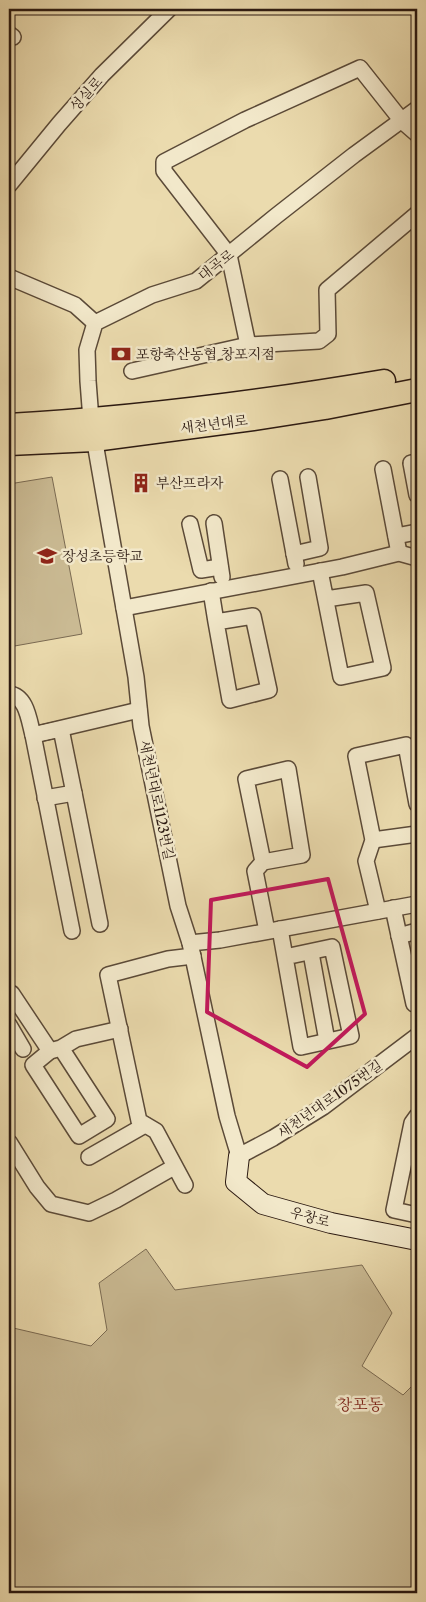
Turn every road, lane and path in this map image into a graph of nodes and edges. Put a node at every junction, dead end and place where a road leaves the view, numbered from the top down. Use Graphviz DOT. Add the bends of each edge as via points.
graph roads {
  1 [pos="169,9"];
  2 [pos="417,109"];
  3 [pos="402,121"];
  4 [pos="417,134"];
  5 [pos="9,185"];
  6 [pos="417,214"];
  7 [pos="229,255"];
  8 [pos="9,277"];
  9 [pos="95,323"];
  10 [pos="248,345"];
  11 [pos="132,371"];
  12 [pos="417,375"];
  13 [pos="417,390"];
  14 [pos="9,426"];
  15 [pos="93,430"];
  16 [pos="9,444"];
  17 [pos="411,463"];
  18 [pos="383,470"];
  19 [pos="308,476"];
  20 [pos="280,479"];
  21 [pos="417,495"];
  22 [pos="214,523"];
  23 [pos="190,524"];
  24 [pos="417,532"];
  25 [pos="396,536"];
  26 [pos="399,553"];
  27 [pos="294,554"];
  28 [pos="417,558"];
  29 [pos="220,567"];
  30 [pos="320,571"];
  31 [pos="298,575"];
  32 [pos="218,590"];
  33 [pos="326,599"];
  34 [pos="124,608"];
  35 [pos="216,622"];
  36 [pos="9,694"];
  37 [pos="139,710"];
  38 [pos="61,729"];
  39 [pos="33,735"];
  40 [pos="74,793"];
  41 [pos="45,798"];
  42 [pos="417,804"];
  43 [pos="417,834"];
  44 [pos="373,840"];
  45 [pos="264,862"];
  46 [pos="417,904"];
  47 [pos="385,910"];
  48 [pos="100,924"];
  49 [pos="274,930"];
  50 [pos="72,931"];
  51 [pos="417,931"];
  52 [pos="399,936"];
  53 [pos="191,950"];
  54 [pos="311,953"];
  55 [pos="285,957"];
  56 [pos="9,995"];
  57 [pos="414,1004"];
  58 [pos="9,1026"];
  59 [pos="120,1029"];
  60 [pos="417,1036"];
  61 [pos="327,1041"];
  62 [pos="23,1049"];
  63 [pos="56,1050"];
  64 [pos="417,1116"];
  65 [pos="145,1125"];
  66 [pos="9,1142"];
  67 [pos="239,1156"];
  68 [pos="89,1157"];
  69 [pos="174,1166"];
  70 [pos="185,1185"];
  71 [pos="417,1215"];
  72 [pos="417,1240"];
  1 -- 5 [label="street, 성실로" via="102,75"];
  2 -- 3 [label="street, 대곡로"];
  3 -- 4 [label="street"];
  3 -- 7 [label="street, 대곡로" via="338,167"];
  3 -- 7 [label="street" via="360,68 245,120 164,162 164,171"];
  6 -- 10 [label="street" via="327,290 328,334 320,341"];
  7 -- 9 [label="street, 대곡로" via="196,281 152,295"];
  7 -- 10 [label="street"];
  8 -- 9 [label="street" via="75,305"];
  9 -- 15 [label="street" via="87,350"];
  10 -- 11 [label="street"];
  12 -- 15 [label="main road, 새천년대로"];
  13 -- 15 [label="main road, 새천년대로" via="325,408"];
  14 -- 15 [label="main road, 새천년대로"];
  15 -- 16 [label="main road, 새천년대로"];
  15 -- 34 [label="street, 새천년대로1123번길"];
  17 -- 21 [label="street"];
  18 -- 25 [label="street"];
  19 -- 27 [label="street" via="320,548"];
  20 -- 27 [label="street"];
  22 -- 29 [label="street"];
  23 -- 29 [label="street" via="200,570"];
  24 -- 25 [label="street"];
  25 -- 26 [label="street"];
  26 -- 28 [label="street"];
  26 -- 30 [label="street"];
  27 -- 31 [label="street"];
  29 -- 32 [label="street"];
  30 -- 31 [label="street"];
  30 -- 33 [label="street"];
  31 -- 32 [label="street"];
  32 -- 34 [label="street"];
  32 -- 35 [label="street"];
  33 -- 33 [label="street" via="341,677 383,668 366,593"];
  34 -- 37 [label="street, 새천년대로1123번길"];
  35 -- 35 [label="street" via="253,616 269,690 230,700"];
  36 -- 39 [label="street" via="24,702"];
  37 -- 38 [label="street"];
  37 -- 53 [label="street, 새천년대로1123번길" via="178,906"];
  38 -- 39 [label="street"];
  38 -- 40 [label="street"];
  39 -- 41 [label="street"];
  40 -- 41 [label="street"];
  40 -- 48 [label="street"];
  41 -- 50 [label="street"];
  42 -- 44 [label="street" via="406,745 356,756"];
  43 -- 44 [label="street"];
  44 -- 47 [label="street" via="366,861"];
  45 -- 45 [label="street" via="302,855 288,769 246,779"];
  45 -- 49 [label="street" via="255,871"];
  46 -- 47 [label="street"];
  47 -- 49 [label="street"];
  47 -- 52 [label="street"];
  49 -- 53 [label="street" via="220,940"];
  49 -- 55 [label="street"];
  51 -- 52 [label="street"];
  52 -- 57 [label="street"];
  53 -- 59 [label="street" via="108,975"];
  53 -- 67 [label="street, 새천년대로1123번길" via="227,1116"];
  54 -- 61 [label="street"];
  55 -- 61 [label="street" via="301,1046"];
  55 -- 61 [label="street" via="332,948 352,1036"];
  56 -- 63 [label="street" via="12,994"];
  58 -- 62 [label="street"];
  59 -- 63 [label="street" via="76,1039"];
  59 -- 65 [label="street" via="140,1121"];
  60 -- 67 [label="street, 새천년대로1075번길" via="323,1107"];
  63 -- 63 [label="street" via="107,1119 79,1136 33,1065"];
  64 -- 71 [label="street" via="412,1123 394,1210"];
  65 -- 68 [label="street"];
  65 -- 69 [label="street" via="156,1131"];
  66 -- 69 [label="street" via="51,1204 89,1212"];
  67 -- 72 [label="main road, 우창로" via="236,1182 263,1204"];
  69 -- 70 [label="street"];
}
